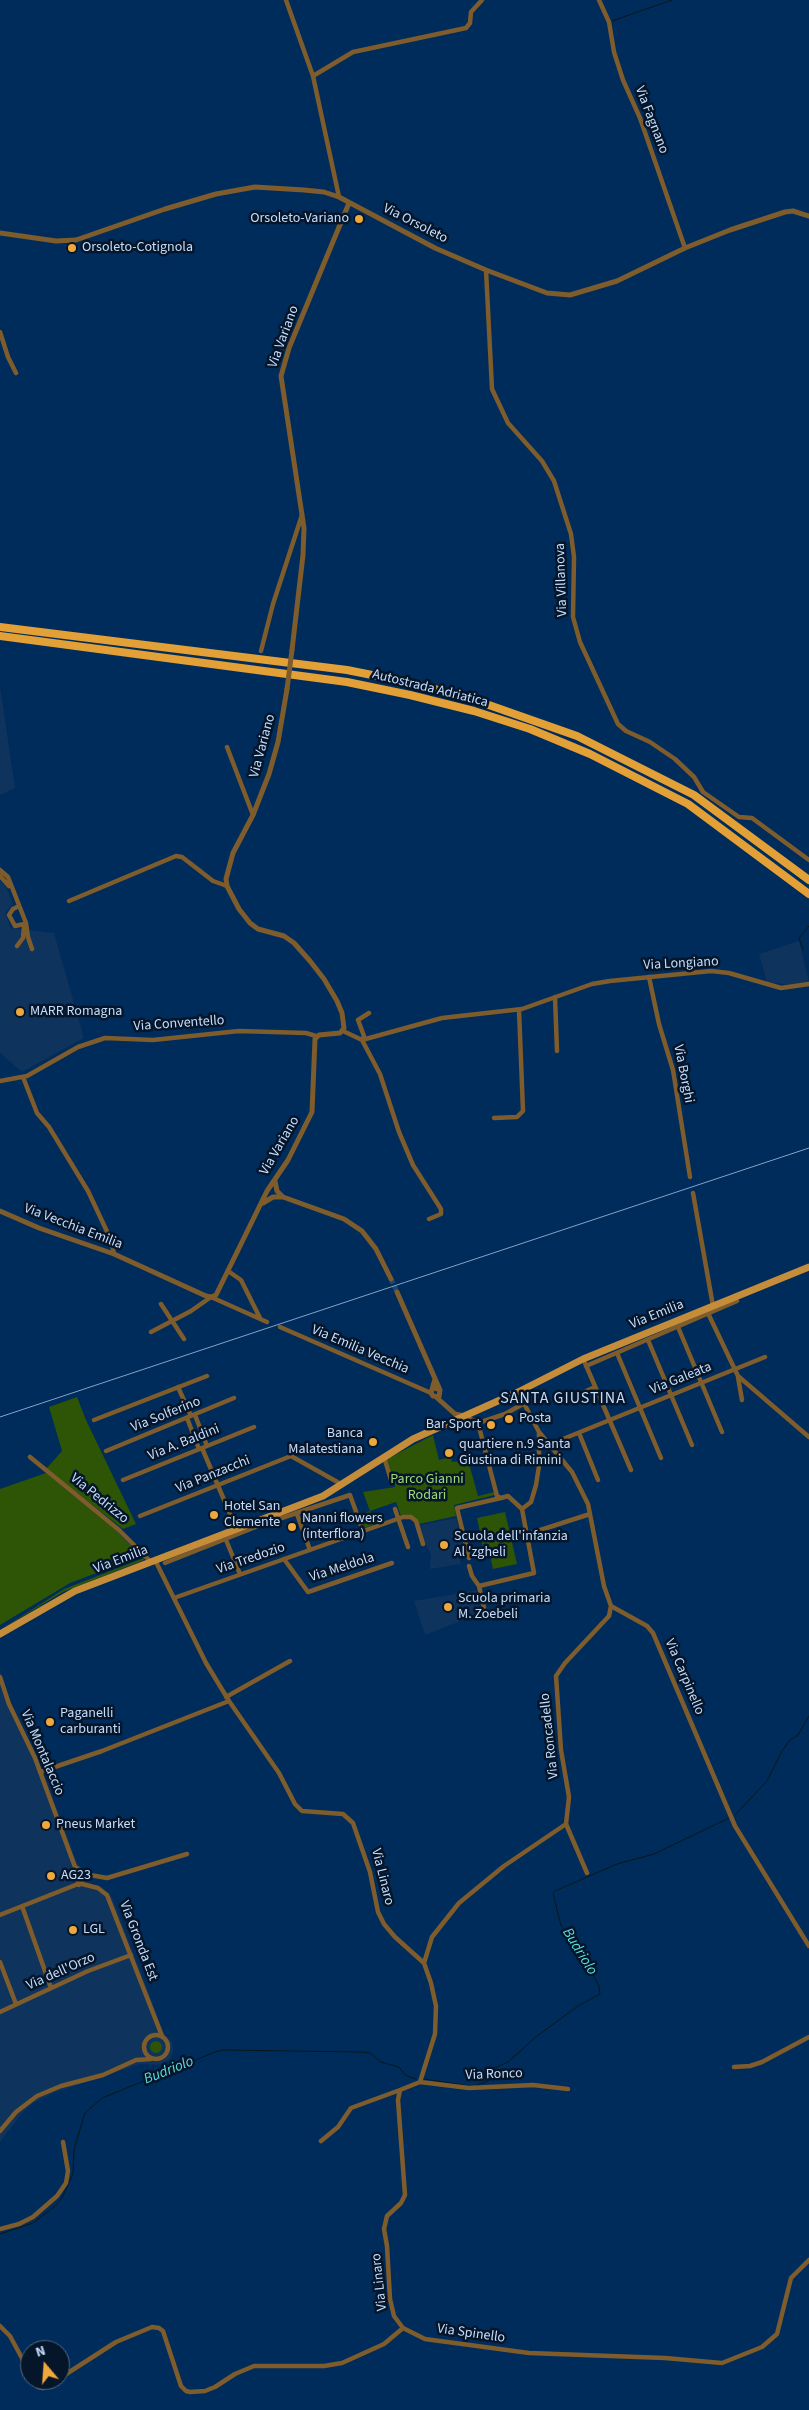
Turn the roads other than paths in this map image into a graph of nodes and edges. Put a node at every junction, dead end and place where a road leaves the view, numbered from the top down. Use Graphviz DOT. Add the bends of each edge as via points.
graph roads {
  1 [pos="286,0"];
  2 [pos="482,0"];
  3 [pos="599,0"];
  4 [pos="313,76"];
  5 [pos="339,198"];
  6 [pos="349,203"];
  7 [pos="809,216"];
  8 [pos="0,233"];
  9 [pos="685,248"];
  10 [pos="486,270"];
  11 [pos="0,332"];
  12 [pos="16,373"];
  13 [pos="303,514"];
  14 [pos="0,627"];
  15 [pos="0,636"];
  16 [pos="261,651"];
  17 [pos="227,748"];
  18 [pos="248,802"];
  19 [pos="258,803"];
  20 [pos="253,815"];
  21 [pos="809,860"];
  22 [pos="0,870"];
  23 [pos="0,876"];
  24 [pos="809,880"];
  25 [pos="227,886"];
  26 [pos="809,894"];
  27 [pos="69,901"];
  28 [pos="18,907"];
  29 [pos="25,924"];
  30 [pos="17,946"];
  31 [pos="32,948"];
  32 [pos="649,977"];
  33 [pos="809,984"];
  34 [pos="555,997"];
  35 [pos="519,1010"];
  36 [pos="369,1013"];
  37 [pos="343,1031"];
  38 [pos="316,1036"];
  39 [pos="362,1040"];
  40 [pos="557,1051"];
  41 [pos="23,1077"];
  42 [pos="0,1081"];
  43 [pos="494,1118"];
  44 [pos="276,1178"];
  45 [pos="690,1178"];
  46 [pos="268,1191"];
  47 [pos="277,1191"];
  48 [pos="693,1193"];
  49 [pos="273,1197"];
  50 [pos="283,1198"];
  51 [pos="261,1205"];
  52 [pos="0,1211"];
  53 [pos="429,1219"];
  54 [pos="114,1254"];
  55 [pos="809,1267"];
  56 [pos="228,1271"];
  57 [pos="391,1278"];
  58 [pos="397,1292"];
  59 [pos="211,1297"];
  60 [pos="737,1301"];
  61 [pos="161,1304"];
  62 [pos="709,1310"];
  63 [pos="260,1319"];
  64 [pos="172,1321"];
  65 [pos="266,1322"];
  66 [pos="280,1327"];
  67 [pos="678,1328"];
  68 [pos="150,1332"];
  69 [pos="184,1339"];
  70 [pos="648,1340"];
  71 [pos="617,1353"];
  72 [pos="764,1357"];
  73 [pos="585,1362"];
  74 [pos="735,1369"];
  75 [pos="207,1376"];
  76 [pos="738,1376"];
  77 [pos="435,1377"];
  78 [pos="702,1382"];
  79 [pos="178,1387"];
  80 [pos="595,1387"];
  81 [pos="432,1390"];
  82 [pos="441,1391"];
  83 [pos="518,1392"];
  84 [pos="670,1395"];
  85 [pos="575,1396"];
  86 [pos="436,1397"];
  87 [pos="234,1398"];
  88 [pos="742,1400"];
  89 [pos="523,1404"];
  90 [pos="446,1405"];
  91 [pos="640,1407"];
  92 [pos="191,1416"];
  93 [pos="465,1416"];
  94 [pos="94,1420"];
  95 [pos="610,1420"];
  96 [pos="478,1422"];
  97 [pos="254,1427"];
  98 [pos="539,1432"];
  99 [pos="722,1432"];
  100 [pos="579,1433"];
  101 [pos="809,1437"];
  102 [pos="563,1439"];
  103 [pos="692,1445"];
  104 [pos="203,1448"];
  105 [pos="106,1451"];
  106 [pos="30,1457"];
  107 [pos="384,1457"];
  108 [pos="661,1458"];
  109 [pos="631,1470"];
  110 [pos="123,1480"];
  111 [pos="598,1480"];
  112 [pos="392,1483"];
  113 [pos="342,1484"];
  114 [pos="218,1485"];
  115 [pos="501,1498"];
  116 [pos="325,1499"];
  117 [pos="395,1509"];
  118 [pos="522,1509"];
  119 [pos="297,1514"];
  120 [pos="590,1514"];
  121 [pos="140,1516"];
  122 [pos="398,1518"];
  123 [pos="258,1524"];
  124 [pos="236,1528"];
  125 [pos="363,1531"];
  126 [pos="528,1534"];
  127 [pos="226,1540"];
  128 [pos="423,1544"];
  129 [pos="408,1547"];
  130 [pos="310,1550"];
  131 [pos="469,1558"];
  132 [pos="284,1559"];
  133 [pos="153,1561"];
  134 [pos="165,1563"];
  135 [pos="392,1563"];
  136 [pos="470,1566"];
  137 [pos="240,1574"];
  138 [pos="479,1586"];
  139 [pos="174,1598"];
  140 [pos="611,1606"];
  141 [pos="484,1608"];
  142 [pos="0,1634"];
  143 [pos="290,1662"];
  144 [pos="0,1677"];
  145 [pos="227,1699"];
  146 [pos="40,1772"];
  147 [pos="566,1824"];
  148 [pos="187,1854"];
  149 [pos="75,1867"];
  150 [pos="588,1873"];
  151 [pos="80,1883"];
  152 [pos="22,1906"];
  153 [pos="0,1915"];
  154 [pos="809,1946"];
  155 [pos="131,1955"];
  156 [pos="0,1962"];
  157 [pos="424,1963"];
  158 [pos="52,1988"];
  159 [pos="16,2004"];
  160 [pos="0,2012"];
  161 [pos="157,2022"];
  162 [pos="152,2036"];
  163 [pos="162,2036"];
  164 [pos="809,2037"];
  165 [pos="144,2052"];
  166 [pos="151,2059"];
  167 [pos="136,2060"];
  168 [pos="734,2068"];
  169 [pos="420,2082"];
  170 [pos="568,2089"];
  171 [pos="400,2090"];
  172 [pos="0,2131"];
  173 [pos="321,2141"];
  174 [pos="63,2142"];
  175 [pos="0,2229"];
  176 [pos="809,2260"];
  177 [pos="0,2326"];
  178 [pos="403,2328"];
  179 [pos="20,2354"];
  180 [pos="70,2372"];
  1 -- 4 [label="street"];
  2 -- 4 [label="street" via="471,12 466,28 353,52"];
  3 -- 9 [label="street, Via Fagnano" via="609,22 623,80 640,118"];
  4 -- 5 [label="street"];
  5 -- 6 [label="street, Via Orsoleto"];
  5 -- 8 [label="street, Via Orsoleto" via="311,190 255,187 199,198 76,240 56,241"];
  6 -- 10 [label="street, Via Orsoleto" via="435,248"];
  6 -- 13 [label="street, Via Variano" via="281,376"];
  7 -- 9 [label="street, Via Orsoleto" via="785,212"];
  9 -- 10 [label="street, Via Orsoleto" via="617,281 570,295 547,293"];
  10 -- 21 [label="street, Via Villanova" via="492,389 508,423 542,461 554,481 571,534 575,625 618,724 675,759 694,777 703,792 739,817 752,818"];
  11 -- 12 [label="street"];
  13 -- 16 [label="street, Via Variano"];
  13 -- 19 [label="street, Via Variano, bridge" via="303,555 287,688 278,742"];
  14 -- 24 [label="highway, Autostrada Adriatica" via="347,670 412,682 469,698 577,736 694,795"];
  15 -- 26 [label="highway, Autostrada Adriatica" via="346,682 474,711 530,729 590,754 688,804"];
  17 -- 18 [label="street, Via Variano"];
  18 -- 19 [label="street"];
  18 -- 20 [label="street, Via Variano"];
  19 -- 20 [label="street, Via Variano"];
  20 -- 25 [label="street, Via Variano" via="233,853"];
  22 -- 28 [label="street" via="8,877"];
  23 -- 28 [label="street" via="9,886"];
  25 -- 27 [label="street" via="213,881 182,857 176,856"];
  25 -- 37 [label="street" via="250,923 294,943 324,979 342,1013"];
  28 -- 29 [label="street"];
  28 -- 29 [label="street" via="10,915 15,926"];
  29 -- 30 [label="street" via="24,938"];
  29 -- 31 [label="street"];
  32 -- 33 [label="street, Via Longiano" via="711,971 781,988"];
  32 -- 34 [label="street, Via Longiano" via="592,984"];
  32 -- 45 [label="street, Via Borghi" via="671,1063"];
  34 -- 35 [label="street, Via Longiano"];
  34 -- 40 [label="street"];
  35 -- 39 [label="street, Via Longiano" via="442,1018"];
  35 -- 43 [label="street" via="523,1111 517,1117"];
  36 -- 39 [label="street" via="358,1020 364,1036"];
  37 -- 38 [label="street"];
  37 -- 39 [label="street"];
  38 -- 41 [label="street, Via Conventello" via="239,1030 153,1040 105,1038 78,1047"];
  38 -- 44 [label="street, Via Variano" via="312,1112"];
  39 -- 53 [label="street" via="386,1088 404,1146 441,1209 441,1214"];
  41 -- 42 [label="street, Via Conventello"];
  41 -- 54 [label="street" via="34,1108 88,1191 111,1240"];
  44 -- 46 [label="street, Via Variano"];
  44 -- 47 [label="street"];
  46 -- 47 [label="street"];
  46 -- 49 [label="street"];
  46 -- 51 [label="street, Via Variano"];
  47 -- 50 [label="street"];
  48 -- 62 [label="street"];
  49 -- 50 [label="street"];
  49 -- 51 [label="street"];
  50 -- 57 [label="street" via="344,1219 362,1231 376,1248"];
  51 -- 56 [label="street, Via Variano"];
  52 -- 54 [label="street, Via Vecchia Emilia"];
  54 -- 59 [label="street, Via Vecchia Emilia"];
  55 -- 62 [label="main road, Via Emilia"];
  56 -- 59 [label="street, Via Variano" via="216,1295"];
  56 -- 63 [label="street" via="241,1280"];
  58 -- 77 [label="street"];
  59 -- 63 [label="street"];
  59 -- 64 [label="street"];
  60 -- 62 [label="street, Via Emilia"];
  61 -- 64 [label="street"];
  62 -- 67 [label="street, Via Emilia"];
  62 -- 73 [label="main road, Via Emilia"];
  62 -- 74 [label="street"];
  63 -- 65 [label="street"];
  64 -- 68 [label="street"];
  64 -- 69 [label="street"];
  66 -- 81 [label="street, Via Emilia Vecchia"];
  67 -- 70 [label="street, Via Emilia"];
  67 -- 78 [label="street"];
  70 -- 71 [label="street, Via Emilia"];
  70 -- 84 [label="street"];
  71 -- 73 [label="street, Via Emilia"];
  71 -- 91 [label="street"];
  72 -- 74 [label="street, Via Galeata"];
  73 -- 80 [label="street"];
  73 -- 83 [label="main road, Via Emilia"];
  74 -- 76 [label="street"];
  74 -- 78 [label="street, Via Galeata"];
  75 -- 79 [label="street"];
  76 -- 88 [label="street"];
  76 -- 101 [label="street"];
  77 -- 81 [label="street"];
  77 -- 82 [label="street"];
  78 -- 84 [label="street, Via Galeata"];
  78 -- 99 [label="street"];
  79 -- 92 [label="street"];
  79 -- 94 [label="street"];
  80 -- 85 [label="street"];
  80 -- 95 [label="street"];
  81 -- 82 [label="street, Via Emilia Vecchia"];
  81 -- 86 [label="street, Via Emilia Vecchia"];
  82 -- 86 [label="street"];
  82 -- 90 [label="street"];
  83 -- 89 [label="street"];
  83 -- 93 [label="main road, Via Emilia"];
  84 -- 91 [label="street, Via Galeata"];
  84 -- 103 [label="street"];
  86 -- 90 [label="street, Via Emilia Vecchia"];
  87 -- 92 [label="street, Via Solferino"];
  89 -- 96 [label="street" via="505,1414"];
  89 -- 98 [label="street"];
  90 -- 93 [label="street, Via Emilia Vecchia" via="455,1414"];
  91 -- 95 [label="street, Via Galeata"];
  91 -- 108 [label="street"];
  92 -- 104 [label="street"];
  92 -- 104 [label="street"];
  92 -- 105 [label="street, Via Solferino"];
  93 -- 96 [label="street"];
  93 -- 107 [label="main road, Via Emilia"];
  95 -- 100 [label="street, Via Galeata"];
  95 -- 109 [label="street"];
  96 -- 115 [label="street" via="496,1492"];
  97 -- 104 [label="street, Via A. Baldini"];
  98 -- 118 [label="street" via="536,1485 530,1502"];
  98 -- 120 [label="street" via="572,1472"];
  100 -- 102 [label="street, Via Galeata"];
  100 -- 111 [label="street"];
  104 -- 110 [label="street, Via A. Baldini"];
  104 -- 114 [label="street"];
  106 -- 133 [label="street, Via Pedrizzo"];
  107 -- 112 [label="street"];
  107 -- 113 [label="main road, Via Emilia"];
  113 -- 114 [label="street, Via Panzacchi" via="291,1456"];
  113 -- 116 [label="main road, Via Emilia"];
  114 -- 121 [label="street, Via Panzacchi"];
  114 -- 124 [label="street"];
  115 -- 118 [label="street" via="508,1496"];
  115 -- 131 [label="street" via="457,1508"];
  116 -- 119 [label="street, Via Emilia"];
  116 -- 123 [label="main road, Via Emilia"];
  116 -- 125 [label="street" via="350,1495"];
  117 -- 122 [label="street"];
  118 -- 126 [label="street"];
  119 -- 123 [label="street, Via Emilia"];
  119 -- 130 [label="street"];
  120 -- 126 [label="street"];
  120 -- 140 [label="street"];
  122 -- 125 [label="street, Via Tredozio"];
  122 -- 128 [label="street" via="414,1518"];
  122 -- 129 [label="street"];
  123 -- 124 [label="main road, Via Emilia"];
  123 -- 127 [label="street, Via Emilia"];
  124 -- 133 [label="main road, Via Emilia"];
  125 -- 130 [label="street, Via Tredozio"];
  126 -- 138 [label="street" via="534,1573"];
  127 -- 134 [label="street, Via Emilia"];
  127 -- 137 [label="street"];
  130 -- 132 [label="street, Via Tredozio"];
  132 -- 135 [label="street, Via Meldola" via="308,1592"];
  132 -- 137 [label="street, Via Tredozio"];
  133 -- 139 [label="street, Via Linaro"];
  133 -- 142 [label="main road, Via Emilia" via="75,1591"];
  136 -- 138 [label="street"];
  137 -- 139 [label="street, Via Tredozio"];
  138 -- 141 [label="street"];
  139 -- 145 [label="street, Via Linaro"];
  140 -- 147 [label="street, Via Roncadello" via="609,1616 564,1663 556,1676 561,1750 569,1797"];
  140 -- 154 [label="street, Via Carpinello" via="647,1626 653,1633 735,1826"];
  143 -- 145 [label="street"];
  144 -- 146 [label="street, Via Montalaccio"];
  145 -- 146 [label="street" via="102,1751"];
  145 -- 157 [label="street, Via Linaro" via="270,1760 298,1808 309,1813 329,1811 343,1814 352,1824 370,1872 378,1912 384,1924"];
  146 -- 149 [label="street, Via Montalaccio"];
  147 -- 150 [label="street"];
  147 -- 157 [label="street" via="504,1866 459,1903 432,1937"];
  148 -- 149 [label="street" via="107,1878 90,1875"];
  149 -- 151 [label="street"];
  151 -- 152 [label="street"];
  151 -- 155 [label="street, Via Gronda Est" via="98,1888 107,1895"];
  152 -- 153 [label="street"];
  152 -- 158 [label="street"];
  155 -- 158 [label="street, Via dell'Orzo"];
  155 -- 161 [label="street, Via Gronda Est"];
  156 -- 159 [label="street"];
  157 -- 169 [label="street, Via Linaro" via="434,1993 436,2012 435,2034"];
  158 -- 159 [label="street, Via dell'Orzo"];
  159 -- 160 [label="street, Via dell'Orzo"];
  161 -- 162 [label="street"];
  161 -- 163 [label="street, Via Gronda Est"];
  162 -- 163 [label="street"];
  162 -- 165 [label="street" via="146,2040"];
  163 -- 166 [label="street, Via Gronda Est" via="168,2043 168,2052 162,2058"];
  164 -- 168 [label="street" via="762,2062"];
  165 -- 166 [label="street"];
  165 -- 167 [label="street"];
  166 -- 167 [label="street"];
  167 -- 172 [label="street" via="103,2075 37,2096 16,2112"];
  169 -- 170 [label="street, Via Ronco" via="470,2088 533,2085"];
  169 -- 171 [label="street"];
  171 -- 173 [label="street" via="351,2108"];
  171 -- 178 [label="street, Via Linaro" via="398,2123 406,2189 401,2202 387,2216 384,2229 390,2299 394,2316"];
  174 -- 175 [label="street" via="68,2171 66,2183 57,2196 33,2218"];
  176 -- 178 [label="street, Via Spinello" via="792,2278 777,2334 762,2347 722,2363 529,2353 425,2339"];
  177 -- 179 [label="street"];
  178 -- 180 [label="street" via="384,2344 342,2363 254,2366 205,2391 190,2392 181,2386 163,2332 152,2327 116,2342"];
}
